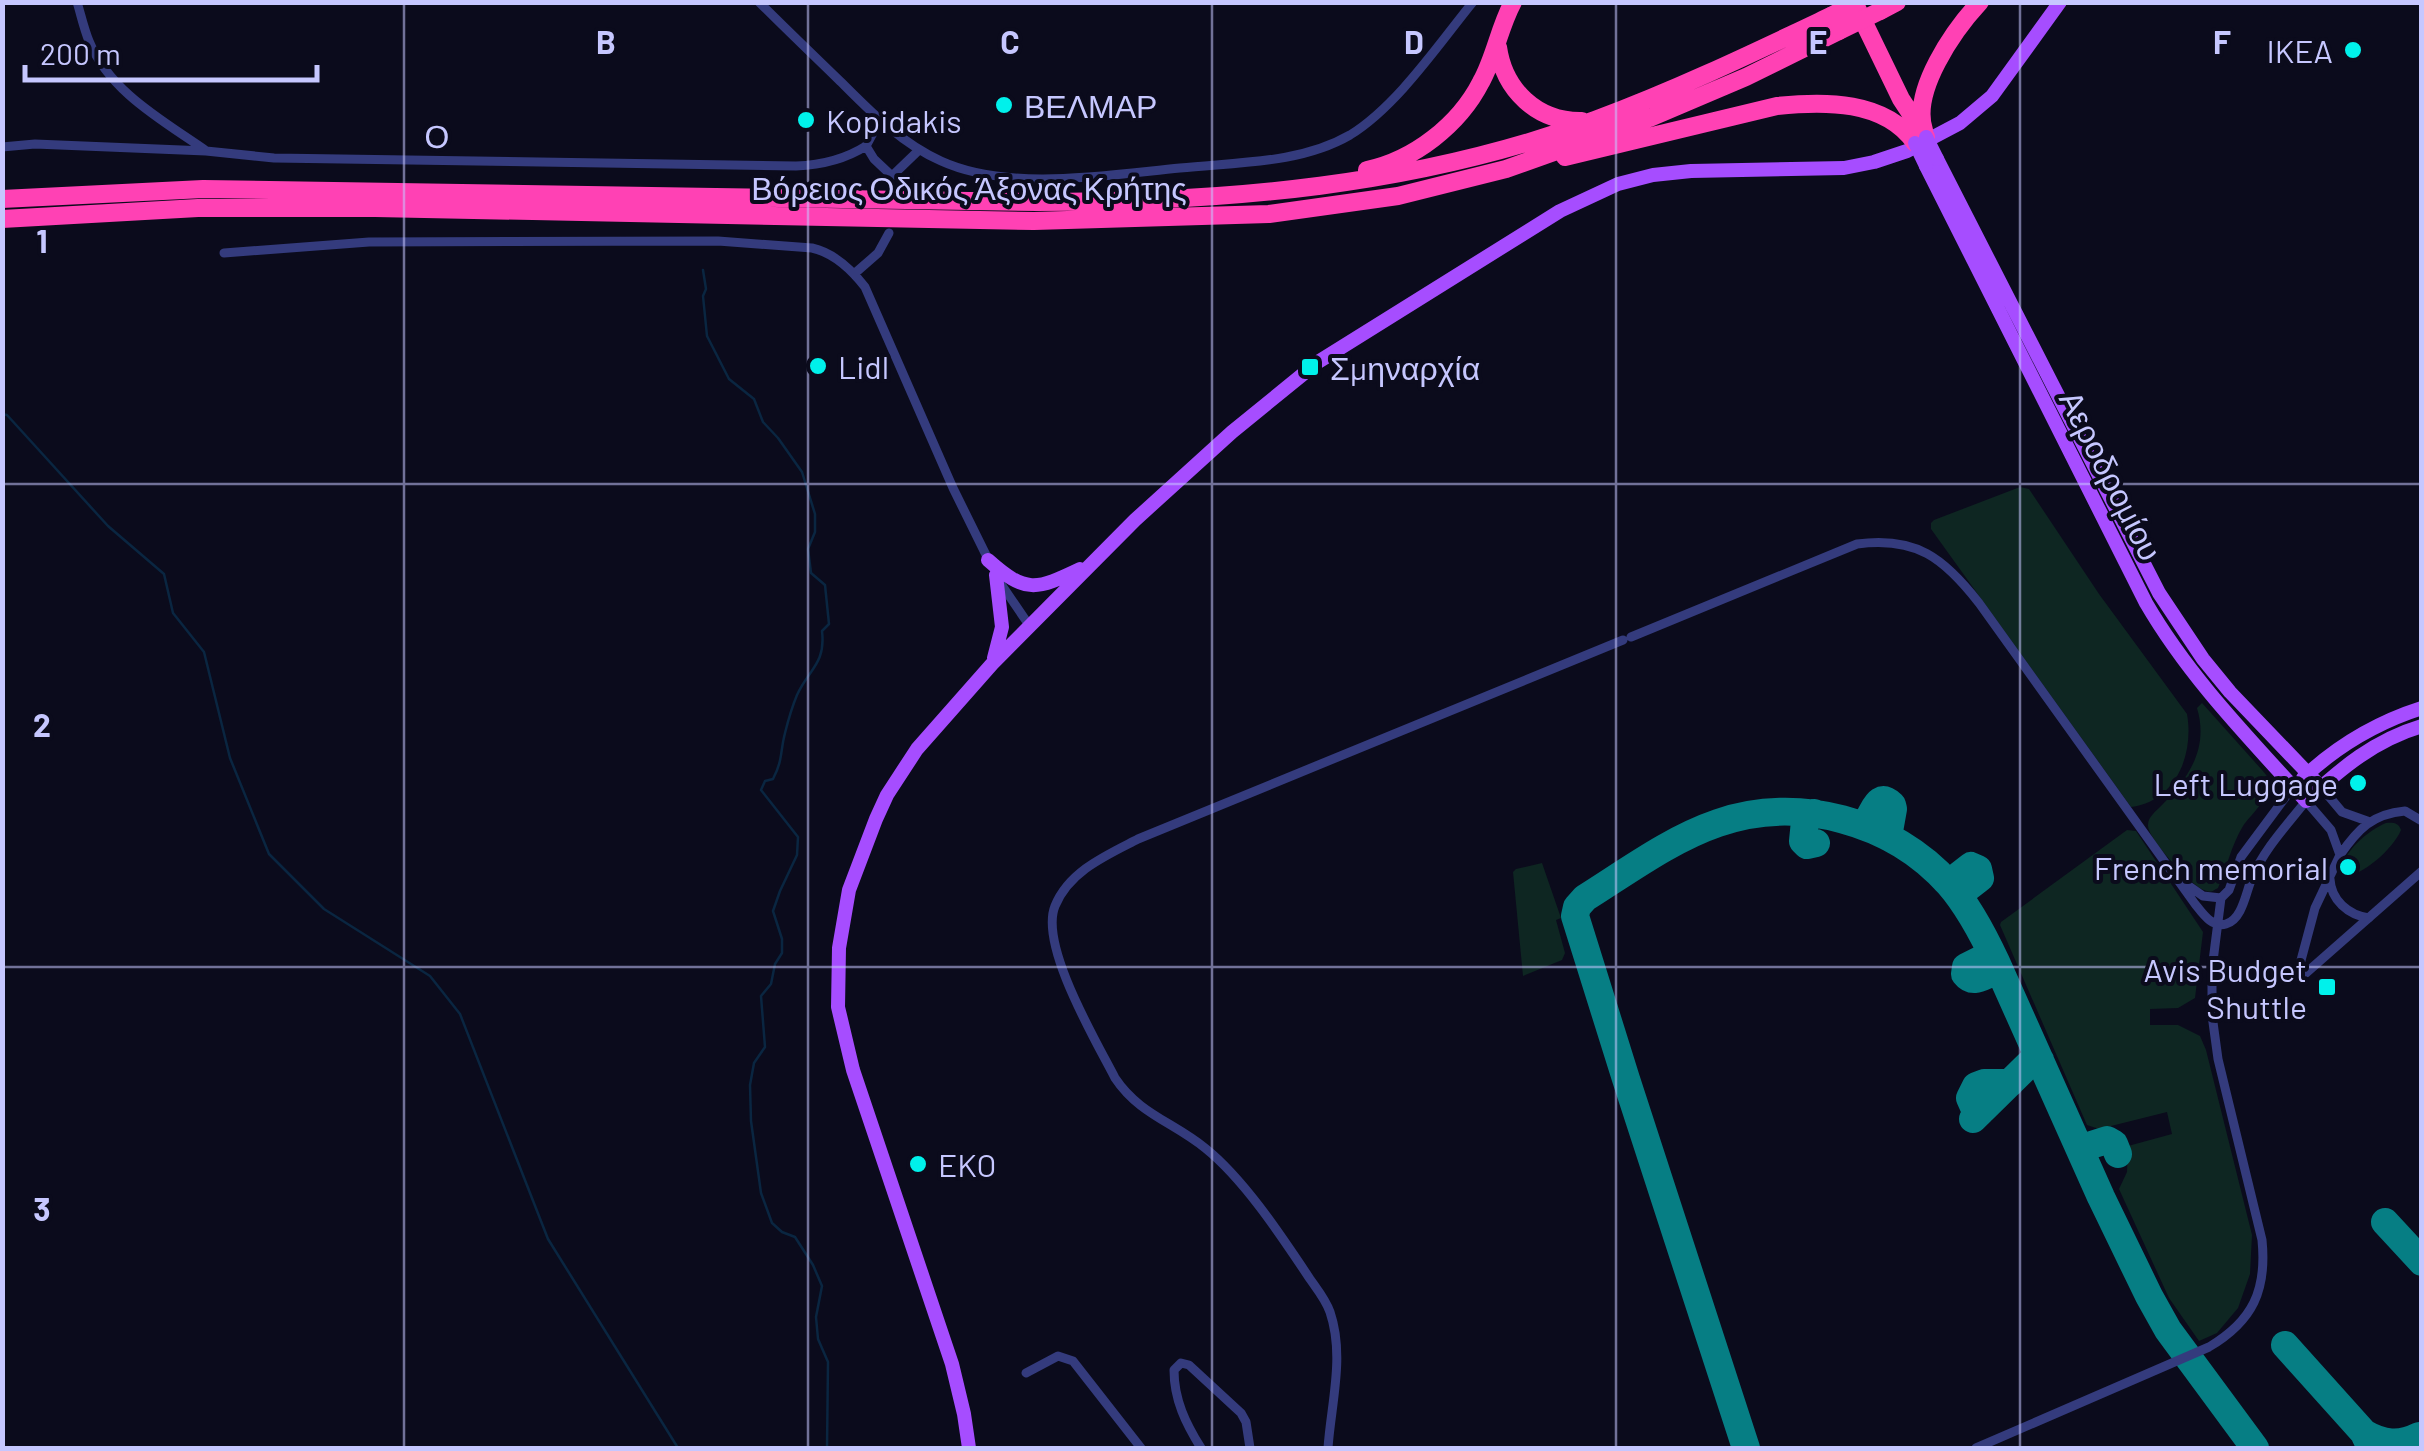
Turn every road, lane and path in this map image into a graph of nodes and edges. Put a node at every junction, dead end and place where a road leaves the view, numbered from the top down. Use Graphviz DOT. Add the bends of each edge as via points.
graph roads {
  1 [pos="77,2"];
  2 [pos="759,2"];
  3 [pos="1474,2"];
  4 [pos="1513,2"];
  5 [pos="1856,2"];
  6 [pos="1980,2"];
  7 [pos="2060,2"];
  8 [pos="1888,7"];
  9 [pos="1835,24"];
  10 [pos="1497,42"];
  11 [pos="880,120"];
  12 [pos="1594,121"];
  13 [pos="1917,133"];
  14 [pos="866,146"];
  15 [pos="2,147"];
  16 [pos="206,150"];
  17 [pos="919,150"];
  18 [pos="1932,162"];
  19 [pos="1506,169"];
  20 [pos="2,199"];
  21 [pos="1167,200"];
  22 [pos="2,219"];
  23 [pos="889,233"];
  24 [pos="224,253"];
  25 [pos="854,274"];
  26 [pos="988,560"];
  27 [pos="1090,564"];
  28 [pos="996,575"];
  29 [pos="1029,625"];
  30 [pos="992,664"];
  31 [pos="2422,708"];
  32 [pos="2422,726"];
  33 [pos="2309,772"];
  34 [pos="2321,786"];
  35 [pos="2293,787"];
  36 [pos="2306,801"];
  37 [pos="2422,821"];
  38 [pos="2370,822"];
  39 [pos="2260,830"];
  40 [pos="2274,840"];
  41 [pos="2340,855"];
  42 [pos="2171,870"];
  43 [pos="2422,871"];
  44 [pos="2330,876"];
  45 [pos="2220,898"];
  46 [pos="2369,918"];
  47 [pos="2219,924"];
  48 [pos="1026,1373"];
  49 [pos="969,1448"];
  50 [pos="1141,1448"];
  51 [pos="1202,1448"];
  52 [pos="1250,1448"];
  53 [pos="1328,1448"];
  54 [pos="1976,1448"];
  1 -- 16 [label="street, Ο" via="89,42 116,82"];
  2 -- 11 [label="street"];
  3 -- 17 [label="street" via="1375,116 1304,154 1070,178 979,173"];
  4 -- 10 [label="highway"];
  5 -- 9 [label="highway, Βόρειος Οδικός Άξονας Κρήτης, bridge"];
  5 -- 13 [label="highway"];
  6 -- 13 [label="highway" via="1945,48"];
  7 -- 13 [label="main road" via="1992,96 1960,123"];
  8 -- 9 [label="highway, Βόρειος Οδικός Άξονας Κρήτης, bridge"];
  9 -- 12 [label="highway, Βόρειος Οδικός Άξονας Κρήτης"];
  9 -- 19 [label="highway, Βόρειος Οδικός Άξονας Κρήτης" via="1746,77"];
  10 -- 12 [label="highway" via="1501,67 1524,100 1558,119"];
  10 -- 21 [label="highway" via="1464,110 1406,156 1346,175"];
  11 -- 14 [label="street"];
  11 -- 17 [label="street"];
  12 -- 21 [label="highway, Βόρειος Οδικός Άξονας Κρήτης" via="1394,174"];
  13 -- 18 [label="main road, Αεροδρομίου, bridge"];
  13 -- 19 [label="highway" via="1842,105 1794,104"];
  13 -- 27 [label="main road" via="1874,162 1844,168 1653,175 1584,198 1318,362 1204,456"];
  14 -- 16 [label="street, Ο" via="828,163 796,166 274,158"];
  14 -- 17 [label="street" via="892,182"];
  15 -- 16 [label="street"];
  18 -- 33 [label="main road, Αεροδρομίου" via="2008,292 2160,593 2230,692"];
  18 -- 35 [label="main road, Αεροδρομίου" via="2162,631"];
  19 -- 22 [label="highway, Βόρειος Οδικός Άξονας Κρήτης" via="1338,206 1158,219 198,208"];
  20 -- 21 [label="highway, Βόρειος Οδικός Άξονας Κρήτης" via="203,188"];
  23 -- 25 [label="street" via="878,254"];
  24 -- 25 [label="street" via="369,242 718,241 820,250"];
  25 -- 26 [label="street"];
  26 -- 27 [label="main road" via="1028,586"];
  26 -- 28 [label="street"];
  27 -- 29 [label="main road"];
  28 -- 29 [label="street"];
  28 -- 30 [label="main road" via="1002,627"];
  29 -- 30 [label="main road"];
  30 -- 49 [label="main road" via="917,749 888,794 857,865 839,948 838,1007 848,1051 952,1364"];
  31 -- 33 [label="main road" via="2354,739"];
  32 -- 34 [label="main road" via="2363,752"];
  33 -- 34 [label="main road, Αεροδρομίου"];
  33 -- 35 [label="main road"];
  34 -- 36 [label="main road"];
  34 -- 38 [label="street" via="2342,812"];
  35 -- 36 [label="main road, Αεροδρομίου"];
  35 -- 39 [label="street"];
  36 -- 40 [label="street"];
  36 -- 41 [label="street" via="2331,830"];
  37 -- 38 [label="street" via="2405,811"];
  38 -- 41 [label="street"];
  39 -- 40 [label="street"];
  39 -- 45 [label="street"];
  40 -- 47 [label="street" via="2237,916"];
  41 -- 44 [label="street"];
  42 -- 45 [label="street" via="2203,896"];
  42 -- 47 [label="street"];
  42 -- 53 [label="street" via="1979,603 1944,564 1886,541 1857,544 1096,861 1056,905 1056,954 1115,1078 1136,1104 1224,1166 1280,1233 1330,1311 1336,1385"];
  43 -- 46 [label="street"];
  44 -- 46 [label="street" via="2337,900"];
  44 -- 46 [label="street" via="2300,972"];
  45 -- 47 [label="street"];
  47 -- 54 [label="street" via="2212,1015 2262,1240 2263,1277 2253,1305 2209,1347"];
  48 -- 50 [label="street" via="1058,1356 1072,1361"];
  51 -- 52 [label="street" via="1174,1390 1174,1370 1181,1363 1241,1414"];
}
